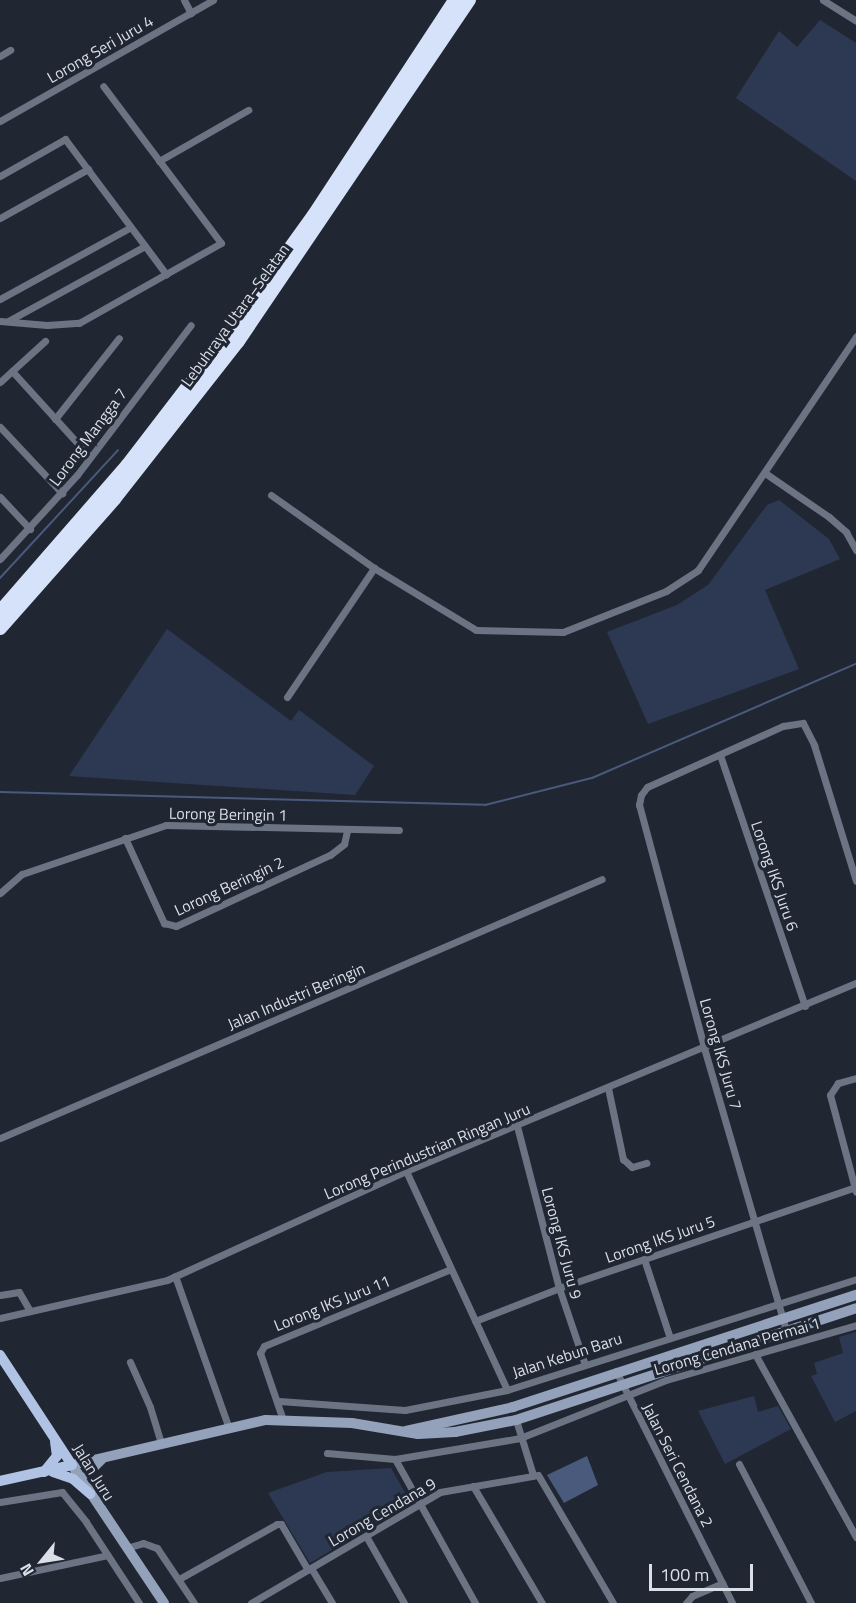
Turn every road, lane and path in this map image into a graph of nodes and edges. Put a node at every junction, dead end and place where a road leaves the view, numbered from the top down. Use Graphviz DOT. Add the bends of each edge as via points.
graph roads {
  1 [pos="184,0"];
  2 [pos="213,0"];
  3 [pos="455,0"];
  4 [pos="470,0"];
  5 [pos="823,0"];
  6 [pos="191,13"];
  7 [pos="856,21"];
  8 [pos="10,50"];
  9 [pos="0,56"];
  10 [pos="104,86"];
  11 [pos="248,110"];
  12 [pos="0,121"];
  13 [pos="159,161"];
  14 [pos="88,169"];
  15 [pos="0,176"];
  16 [pos="0,218"];
  17 [pos="131,227"];
  18 [pos="145,246"];
  19 [pos="166,274"];
  20 [pos="0,299"];
  21 [pos="4,321"];
  22 [pos="191,325"];
  23 [pos="856,337"];
  24 [pos="119,338"];
  25 [pos="45,341"];
  26 [pos="12,371"];
  27 [pos="0,382"];
  28 [pos="55,419"];
  29 [pos="0,426"];
  30 [pos="90,457"];
  31 [pos="765,473"];
  32 [pos="62,493"];
  33 [pos="271,495"];
  34 [pos="0,497"];
  35 [pos="30,529"];
  36 [pos="856,550"];
  37 [pos="0,559"];
  38 [pos="374,568"];
  39 [pos="0,612"];
  40 [pos="0,628"];
  41 [pos="287,697"];
  42 [pos="720,754"];
  43 [pos="399,830"];
  44 [pos="347,831"];
  45 [pos="125,838"];
  46 [pos="602,879"];
  47 [pos="856,881"];
  48 [pos="0,893"];
  49 [pos="856,983"];
  50 [pos="805,1006"];
  51 [pos="704,1047"];
  52 [pos="856,1078"];
  53 [pos="608,1088"];
  54 [pos="517,1126"];
  55 [pos="0,1138"];
  56 [pos="646,1163"];
  57 [pos="406,1172"];
  58 [pos="856,1189"];
  59 [pos="755,1220"];
  60 [pos="644,1259"];
  61 [pos="452,1269"];
  62 [pos="175,1276"];
  63 [pos="856,1279"];
  64 [pos="560,1288"];
  65 [pos="0,1295"];
  66 [pos="856,1295"];
  67 [pos="778,1304"];
  68 [pos="856,1308"];
  69 [pos="30,1311"];
  70 [pos="0,1318"];
  71 [pos="475,1321"];
  72 [pos="806,1323"];
  73 [pos="784,1324"];
  74 [pos="856,1325"];
  75 [pos="670,1338"];
  76 [pos="810,1338"];
  77 [pos="755,1354"];
  78 [pos="0,1355"];
  79 [pos="130,1362"];
  80 [pos="585,1365"];
  81 [pos="616,1371"];
  82 [pos="621,1383"];
  83 [pos="507,1390"];
  84 [pos="627,1394"];
  85 [pos="279,1401"];
  86 [pos="283,1420"];
  87 [pos="516,1420"];
  88 [pos="228,1426"];
  89 [pos="405,1431"];
  90 [pos="55,1437"];
  91 [pos="520,1438"];
  92 [pos="161,1444"];
  93 [pos="327,1453"];
  94 [pos="103,1459"];
  95 [pos="395,1459"];
  96 [pos="739,1464"];
  97 [pos="72,1465"];
  98 [pos="43,1472"];
  99 [pos="535,1475"];
  100 [pos="0,1481"];
  101 [pos="473,1485"];
  102 [pos="87,1489"];
  103 [pos="0,1502"];
  104 [pos="417,1505"];
  105 [pos="366,1536"];
  106 [pos="856,1538"];
  107 [pos="126,1548"];
  108 [pos="108,1556"];
  109 [pos="310,1569"];
  110 [pos="0,1578"];
  111 [pos="179,1579"];
  112 [pos="722,1583"];
  113 [pos="264,1600"];
  114 [pos="139,1603"];
  115 [pos="164,1603"];
  116 [pos="194,1603"];
  117 [pos="251,1603"];
  118 [pos="332,1603"];
  119 [pos="404,1603"];
  120 [pos="475,1603"];
  121 [pos="542,1603"];
  122 [pos="614,1603"];
  123 [pos="686,1603"];
  124 [pos="732,1603"];
  125 [pos="811,1603"];
  1 -- 6 [label="street"];
  2 -- 6 [label="street, Lorong Seri Juru 4"];
  3 -- 39 [label="highway, Lebuhraya Utara–Selatan" via="314,214 188,390 95,505"];
  4 -- 40 [label="highway, Lebuhraya Utara–Selatan" via="328,213 220,365 114,499"];
  5 -- 7 [label="street"];
  6 -- 12 [label="street, Lorong Seri Juru 4"];
  8 -- 9 [label="street"];
  10 -- 13 [label="street"];
  11 -- 13 [label="street"];
  13 -- 19 [label="street" via="220,243"];
  14 -- 15 [label="street" via="65,139"];
  14 -- 16 [label="street"];
  14 -- 17 [label="street"];
  17 -- 18 [label="street"];
  17 -- 20 [label="street"];
  18 -- 19 [label="street"];
  18 -- 21 [label="street"];
  19 -- 21 [label="street" via="79,323 47,326"];
  22 -- 30 [label="street, Lorong Mangga 7"];
  23 -- 31 [label="street"];
  24 -- 28 [label="street"];
  25 -- 26 [label="street"];
  26 -- 27 [label="street"];
  26 -- 28 [label="street"];
  28 -- 30 [label="street"];
  29 -- 32 [label="street"];
  30 -- 32 [label="street, Lorong Mangga 7"];
  31 -- 36 [label="street" via="829,517 846,532"];
  31 -- 38 [label="street" via="698,570 666,591 563,632 476,630"];
  32 -- 35 [label="street, Lorong Mangga 7"];
  33 -- 38 [label="street"];
  34 -- 35 [label="street"];
  35 -- 37 [label="street, Lorong Mangga 7"];
  38 -- 41 [label="street"];
  42 -- 47 [label="street" via="783,726 803,723 809,729"];
  42 -- 50 [label="street, Lorong IKS Juru 6"];
  42 -- 51 [label="street, Lorong IKS Juru 7" via="647,787 639,805"];
  43 -- 44 [label="street, Lorong Beringin 1"];
  44 -- 45 [label="street, Lorong Beringin 1" via="166,825"];
  44 -- 45 [label="street, Lorong Beringin 2" via="344,844 330,855 176,927 164,923"];
  45 -- 48 [label="street, Lorong Beringin 1" via="22,874"];
  46 -- 55 [label="street, Jalan Industri Beringin"];
  49 -- 50 [label="street, Lorong Perindustrian Ringan Juru"];
  50 -- 51 [label="street, Lorong Perindustrian Ringan Juru"];
  51 -- 53 [label="street, Lorong Perindustrian Ringan Juru"];
  51 -- 59 [label="street, Lorong IKS Juru 7"];
  52 -- 58 [label="street" via="838,1083 830,1095"];
  53 -- 54 [label="street, Lorong Perindustrian Ringan Juru"];
  53 -- 56 [label="street" via="622,1159 632,1167"];
  54 -- 57 [label="street, Lorong Perindustrian Ringan Juru"];
  54 -- 64 [label="street, Lorong IKS Juru 9"];
  57 -- 61 [label="street"];
  57 -- 62 [label="street, Lorong Perindustrian Ringan Juru"];
  58 -- 59 [label="street, Lorong IKS Juru 5"];
  59 -- 60 [label="street, Lorong IKS Juru 5"];
  59 -- 67 [label="street, Lorong IKS Juru 7"];
  60 -- 64 [label="street, Lorong IKS Juru 5"];
  60 -- 75 [label="street"];
  61 -- 71 [label="street"];
  61 -- 85 [label="street, Lorong IKS Juru 11" via="264,1346 260,1353"];
  62 -- 69 [label="street, Lorong Perindustrian Ringan Juru"];
  62 -- 88 [label="street"];
  63 -- 67 [label="street, Jalan Kebun Baru"];
  64 -- 71 [label="street, Lorong IKS Juru 5"];
  64 -- 80 [label="street, Lorong IKS Juru 9"];
  65 -- 69 [label="street" via="19,1292"];
  66 -- 73 [label="street, Jalan Kebun Baru"];
  67 -- 73 [label="street, Lorong IKS Juru 7"];
  67 -- 75 [label="street, Jalan Kebun Baru"];
  68 -- 72 [label="street, Jalan Kebun Baru"];
  69 -- 70 [label="street, Lorong Perindustrian Ringan Juru"];
  71 -- 83 [label="street"];
  72 -- 73 [label="street, Jalan Kebun Baru"];
  72 -- 76 [label="street"];
  73 -- 81 [label="street, Jalan Kebun Baru"];
  73 -- 82 [label="street, Jalan Kebun Baru"];
  74 -- 76 [label="street, Lorong Cendana Permai 1"];
  75 -- 80 [label="street, Jalan Kebun Baru"];
  76 -- 77 [label="street, Lorong Cendana Permai 1"];
  77 -- 84 [label="street, Lorong Cendana Permai 1"];
  77 -- 106 [label="street"];
  78 -- 90 [label="main road, Jalan Juru"];
  79 -- 92 [label="street"];
  80 -- 83 [label="street, Jalan Kebun Baru"];
  81 -- 82 [label="street, Jalan Seri Cendana 2"];
  81 -- 89 [label="street, Jalan Kebun Baru" via="513,1407"];
  82 -- 84 [label="street, Jalan Seri Cendana 2"];
  82 -- 87 [label="street, Jalan Kebun Baru"];
  83 -- 85 [label="street, Jalan Kebun Baru" via="405,1410"];
  84 -- 91 [label="street, Lorong Cendana Permai 1"];
  84 -- 112 [label="street, Jalan Seri Cendana 2"];
  85 -- 86 [label="street, Lorong IKS Juru 11"];
  86 -- 88 [label="street, Jalan Kebun Baru"];
  86 -- 89 [label="street, Jalan Kebun Baru" via="352,1423"];
  87 -- 89 [label="street, Jalan Kebun Baru" via="455,1432"];
  87 -- 91 [label="street"];
  88 -- 92 [label="street, Jalan Kebun Baru"];
  90 -- 97 [label="main road, Jalan Juru"];
  90 -- 98 [label="main road" via="57,1456"];
  91 -- 95 [label="street, Lorong Cendana Permai 1"];
  91 -- 99 [label="street"];
  92 -- 94 [label="street, Jalan Kebun Baru"];
  93 -- 95 [label="street, Lorong Cendana Permai 1"];
  94 -- 97 [label="street, Jalan Kebun Baru"];
  94 -- 102 [label="street" via="89,1472"];
  95 -- 104 [label="street"];
  96 -- 125 [label="street"];
  97 -- 98 [label="main road"];
  97 -- 102 [label="street, Jalan Juru"];
  98 -- 100 [label="main road"];
  98 -- 102 [label="main road" via="61,1473"];
  99 -- 101 [label="street, Lorong Cendana 9"];
  99 -- 122 [label="street"];
  101 -- 104 [label="street, Lorong Cendana 9" via="440,1492"];
  101 -- 121 [label="street"];
  102 -- 107 [label="street, Jalan Juru"];
  103 -- 108 [label="street" via="62,1492"];
  104 -- 105 [label="street, Lorong Cendana 9"];
  104 -- 120 [label="street"];
  105 -- 109 [label="street, Lorong Cendana 9"];
  105 -- 119 [label="street"];
  107 -- 111 [label="street" via="143,1543 157,1548"];
  107 -- 115 [label="street, Jalan Juru"];
  108 -- 110 [label="street"];
  108 -- 114 [label="street"];
  109 -- 111 [label="street" via="281,1524 277,1524"];
  109 -- 113 [label="street, Lorong Cendana 9"];
  109 -- 118 [label="street"];
  111 -- 116 [label="street"];
  112 -- 123 [label="street" via="692,1596"];
  112 -- 124 [label="street, Jalan Seri Cendana 2"];
  113 -- 117 [label="street, Lorong Cendana 9"];
}
